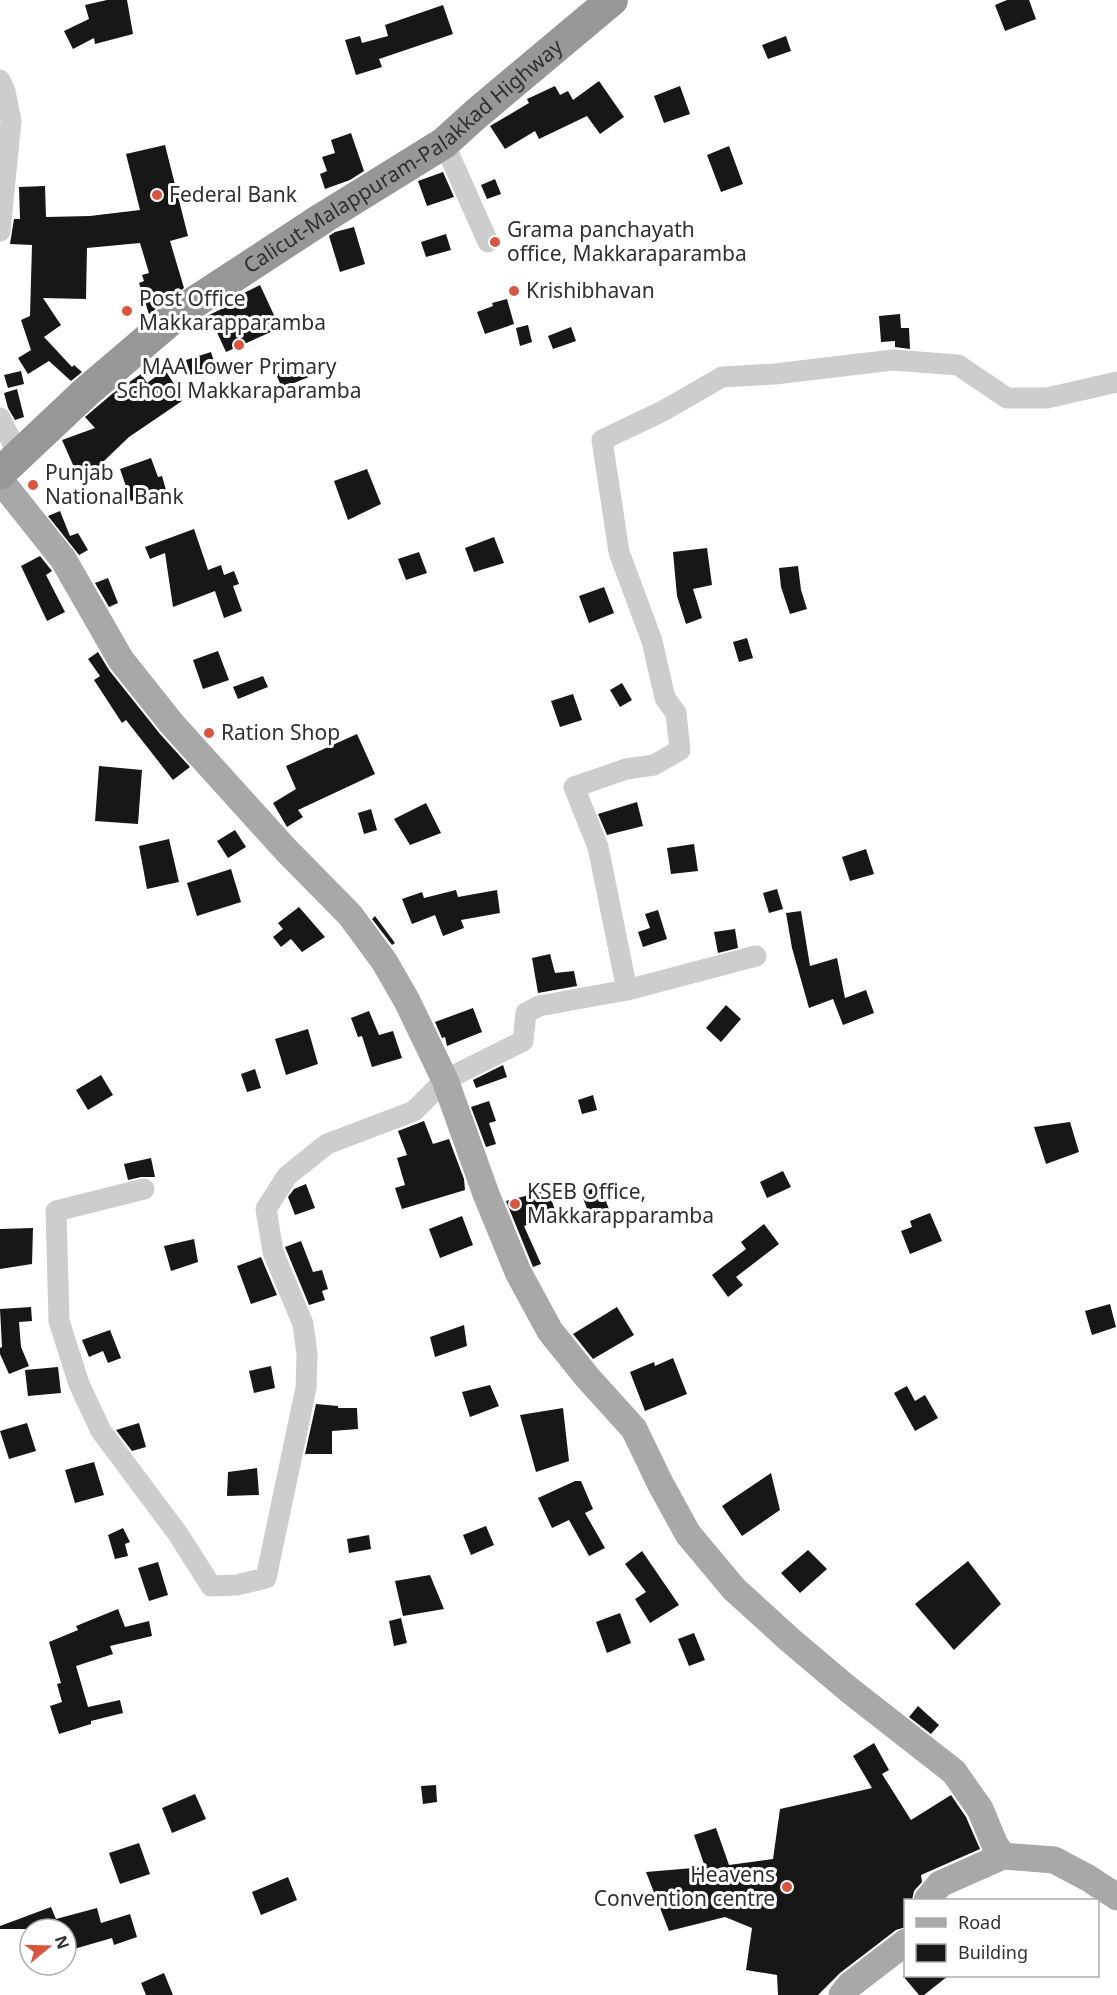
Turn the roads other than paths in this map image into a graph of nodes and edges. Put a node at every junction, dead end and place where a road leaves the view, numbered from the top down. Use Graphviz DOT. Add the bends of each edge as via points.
graph roads {
  1 [pos="612,0"];
  2 [pos="0,80"];
  3 [pos="444,143"];
  4 [pos="0,231"];
  5 [pos="488,242"];
  6 [pos="1117,382"];
  7 [pos="0,418"];
  8 [pos="9,463"];
  9 [pos="0,480"];
  10 [pos="756,956"];
  11 [pos="627,990"];
  12 [pos="444,1080"];
  13 [pos="144,1189"];
  14 [pos="1003,1856"];
  15 [pos="1117,1897"];
  16 [pos="928,1899"];
  17 [pos="904,1944"];
  18 [pos="842,1995"];
  1 -- 3 [label="highway, Calicut-Malappuram-Palakkad Highway"];
  2 -- 4 [label="street" via="11,121"];
  3 -- 5 [label="street"];
  3 -- 8 [label="highway, Calicut-Malappuram-Palakkad Highway" via="181,311"];
  6 -- 11 [label="street" via="1047,398 1007,398 958,365 893,360 722,377 602,440 619,552 652,641 665,698 676,713 680,750 654,765 626,769 574,787 598,847"];
  7 -- 8 [label="street"];
  9 -- 12 [label="main road" via="63,559 121,660 172,724 350,915 407,1001"];
  10 -- 11 [label="street"];
  11 -- 12 [label="street" via="539,1006 526,1013 523,1041"];
  12 -- 13 [label="street" via="414,1111 327,1144 287,1176 266,1209 273,1252 303,1324 307,1354 306,1388 266,1578 211,1586 101,1431 75,1374 59,1321 56,1211"];
  12 -- 14 [label="main road" via="518,1272 550,1331 634,1429 688,1534 734,1589 790,1640 954,1772 980,1809"];
  14 -- 15 [label="main road" via="1054,1860"];
  14 -- 16 [label="main road" via="940,1884"];
  17 -- 18 [label="main road"];
}
